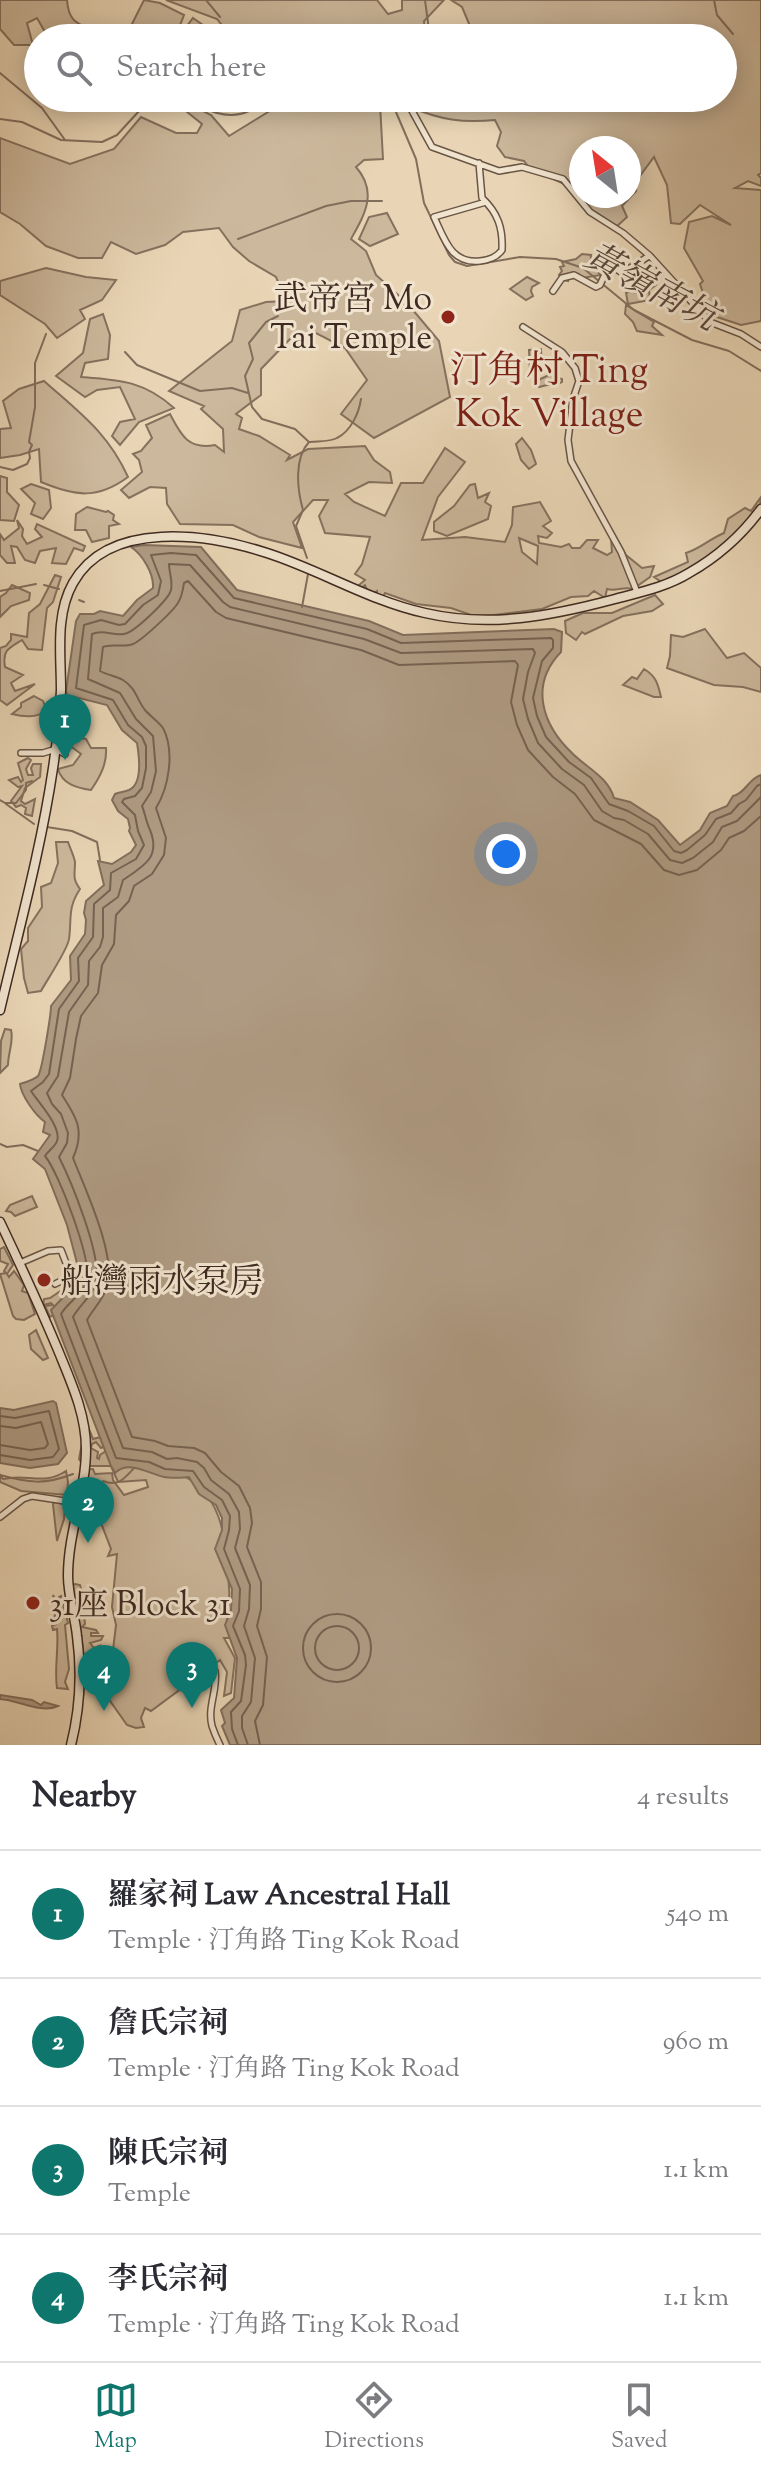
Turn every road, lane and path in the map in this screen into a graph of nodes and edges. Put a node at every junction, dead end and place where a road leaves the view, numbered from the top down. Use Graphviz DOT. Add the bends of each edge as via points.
graph roads {
  1 [pos="412,112"];
  2 [pos="479,163"];
  3 [pos="486,202"];
  4 [pos="650,256"];
  5 [pos="553,291"];
  6 [pos="523,327"];
  7 [pos="761,347"];
  8 [pos="761,509"];
  9 [pos="638,593"];
  10 [pos="56,749"];
  11 [pos="21,753"];
  12 [pos="65,754"];
  13 [pos="0,1010"];
  14 [pos="0,1222"];
  15 [pos="20,1263"];
  16 [pos="55,1284"];
  17 [pos="78,1503"];
  18 [pos="0,1517"];
  19 [pos="215,1671"];
  20 [pos="71,1745"];
  21 [pos="220,1745"];
  1 -- 2 [label="street" via="432,147"];
  2 -- 3 [label="street"];
  2 -- 4 [label="street" via="499,171 522,167 563,179 590,212"];
  3 -- 3 [label="street" via="434,217 457,257 474,262 500,254 497,213"];
  4 -- 5 [label="street" via="622,273 615,268 596,287 574,275 562,278"];
  4 -- 7 [label="street" via="710,322"];
  6 -- 9 [label="street" via="562,352 575,368 579,381 568,440 571,461"];
  8 -- 9 [label="main road" via="707,561 669,584"];
  9 -- 10 [label="main road" via="539,617 456,619 396,605 246,547 196,538 121,544 86,564 65,604"];
  10 -- 11 [label="street"];
  10 -- 12 [label="street"];
  10 -- 13 [label="main road" via="44,824"];
  14 -- 15 [label="main road"];
  15 -- 16 [label="street" via="61,1250 71,1276"];
  15 -- 17 [label="main road" via="82,1414 86,1463"];
  17 -- 18 [label="street" via="32,1496"];
  17 -- 20 [label="main road" via="68,1575 80,1679"];
  19 -- 21 [label="street" via="211,1717"];
}
